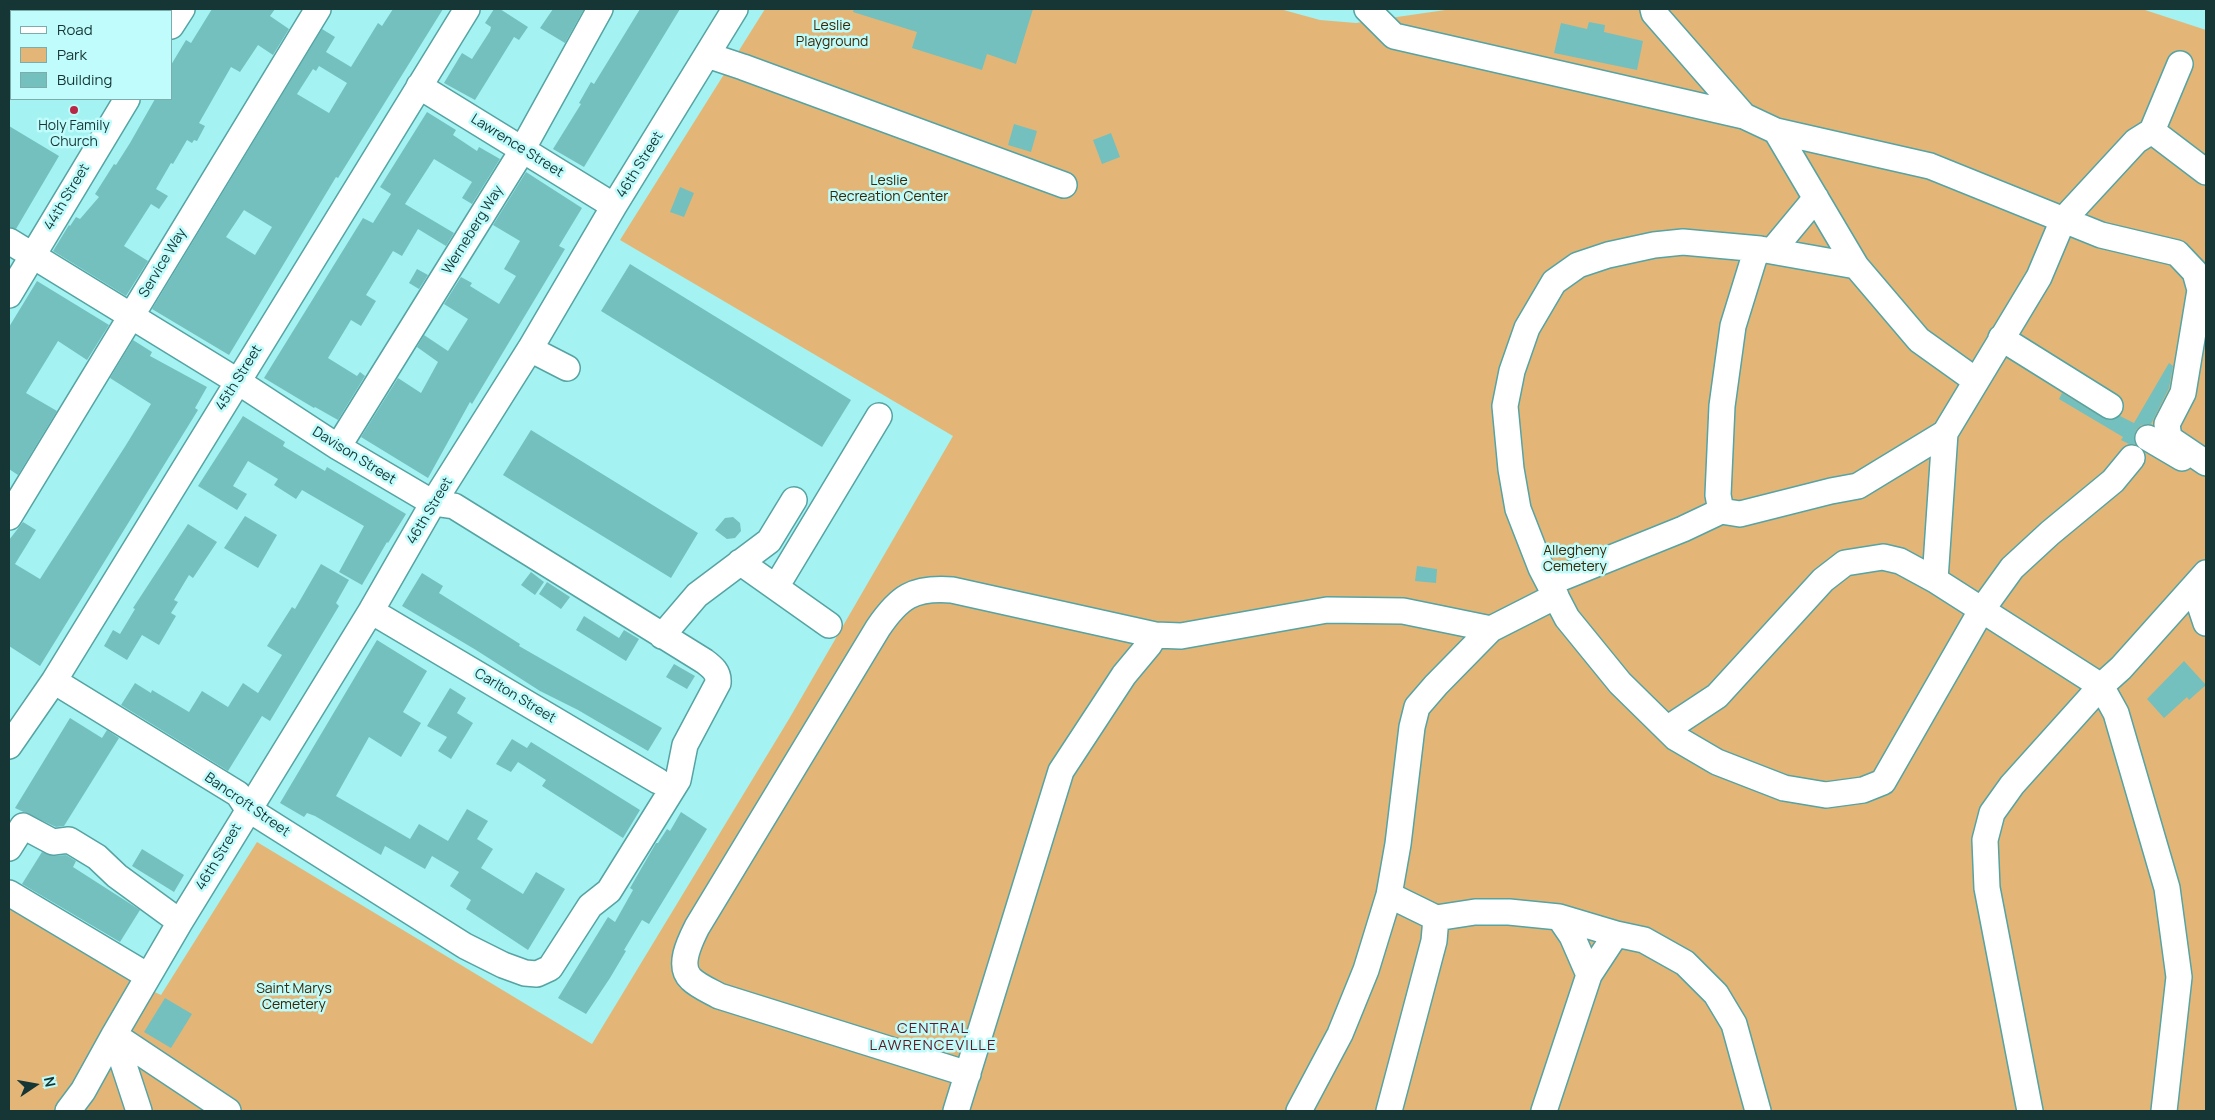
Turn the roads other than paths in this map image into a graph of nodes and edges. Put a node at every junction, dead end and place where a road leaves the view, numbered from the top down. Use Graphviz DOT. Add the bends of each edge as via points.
graph roads {
  1 [pos="182,9"];
  2 [pos="318,9"];
  3 [pos="467,9"];
  4 [pos="600,9"];
  5 [pos="735,9"];
  6 [pos="1367,9"];
  7 [pos="1653,9"];
  8 [pos="172,24"];
  9 [pos="707,55"];
  10 [pos="2180,64"];
  11 [pos="420,86"];
  12 [pos="126,100"];
  13 [pos="1744,116"];
  14 [pos="1776,131"];
  15 [pos="2152,131"];
  16 [pos="523,149"];
  17 [pos="2206,172"];
  18 [pos="1064,185"];
  19 [pos="1816,198"];
  20 [pos="614,206"];
  21 [pos="2063,220"];
  22 [pos="9,241"];
  23 [pos="1766,250"];
  24 [pos="32,256"];
  25 [pos="1856,266"];
  26 [pos="9,295"];
  27 [pos="130,316"];
  28 [pos="2001,338"];
  29 [pos="530,349"];
  30 [pos="566,368"];
  31 [pos="1975,380"];
  32 [pos="237,381"];
  33 [pos="2110,406"];
  34 [pos="879,416"];
  35 [pos="1945,433"];
  36 [pos="2148,438"];
  37 [pos="338,447"];
  38 [pos="2132,458"];
  39 [pos="2206,463"];
  40 [pos="2206,472"];
  41 [pos="794,500"];
  42 [pos="433,503"];
  43 [pos="1721,511"];
  44 [pos="9,517"];
  45 [pos="740,562"];
  46 [pos="1935,580"];
  47 [pos="2200,580"];
  48 [pos="776,587"];
  49 [pos="1552,590"];
  50 [pos="371,611"];
  51 [pos="1981,611"];
  52 [pos="2206,624"];
  53 [pos="829,625"];
  54 [pos="1492,629"];
  55 [pos="1155,635"];
  56 [pos="662,636"];
  57 [pos="704,661"];
  58 [pos="54,681"];
  59 [pos="2101,686"];
  60 [pos="1667,729"];
  61 [pos="9,746"];
  62 [pos="658,781"];
  63 [pos="248,809"];
  64 [pos="16,821"];
  65 [pos="9,848"];
  66 [pos="9,893"];
  67 [pos="1389,895"];
  68 [pos="1559,917"];
  69 [pos="1436,918"];
  70 [pos="180,922"];
  71 [pos="1616,934"];
  72 [pos="1589,975"];
  73 [pos="148,976"];
  74 [pos="120,1024"];
  75 [pos="968,1074"];
  76 [pos="68,1111"];
  77 [pos="140,1111"];
  78 [pos="228,1111"];
  79 [pos="956,1111"];
  80 [pos="1300,1111"];
  81 [pos="1389,1111"];
  82 [pos="1544,1111"];
  83 [pos="1758,1111"];
  84 [pos="2030,1111"];
  85 [pos="2164,1111"];
  1 -- 8 [label="street"];
  2 -- 27 [label="street, Service Way"];
  3 -- 11 [label="street, 45th Street"];
  4 -- 16 [label="street, Werneberg Way"];
  5 -- 9 [label="street, 46th Street"];
  6 -- 13 [label="street" via="1394,36"];
  7 -- 13 [label="street"];
  9 -- 18 [label="street"];
  9 -- 20 [label="street, 46th Street"];
  10 -- 15 [label="street"];
  11 -- 16 [label="street, Lawrence Street"];
  11 -- 32 [label="street, 45th Street"];
  12 -- 24 [label="street, 44th Street"];
  13 -- 14 [label="street"];
  14 -- 19 [label="street"];
  14 -- 21 [label="street" via="1930,166"];
  15 -- 17 [label="street"];
  15 -- 21 [label="street" via="2136,141"];
  16 -- 20 [label="street, Lawrence Street"];
  16 -- 37 [label="street, Werneberg Way"];
  19 -- 23 [label="street"];
  19 -- 25 [label="street"];
  20 -- 29 [label="street, 46th Street"];
  21 -- 28 [label="street" via="2039,277"];
  21 -- 39 [label="street" via="2101,235 2177,253 2196,272 2200,290 2183,393 2167,424 2169,438"];
  22 -- 24 [label="street, Davison Street"];
  23 -- 25 [label="street"];
  23 -- 43 [label="street" via="1754,258 1733,326 1722,406 1718,495"];
  23 -- 49 [label="street" via="1683,242 1654,245 1578,265 1554,282 1527,328 1504,406 1518,509"];
  24 -- 26 [label="street, 44th Street"];
  24 -- 27 [label="street, Davison Street"];
  25 -- 31 [label="street" via="1919,340"];
  27 -- 32 [label="street, Davison Street"];
  27 -- 44 [label="street, Service Way"];
  28 -- 31 [label="street"];
  28 -- 33 [label="street"];
  29 -- 30 [label="street"];
  29 -- 42 [label="street, 46th Street"];
  31 -- 35 [label="street"];
  32 -- 37 [label="street, Davison Street"];
  32 -- 58 [label="street, 45th Street"];
  34 -- 48 [label="street"];
  35 -- 43 [label="street" via="1858,486 1740,514"];
  35 -- 46 [label="street"];
  36 -- 40 [label="street"];
  37 -- 42 [label="street, Davison Street"];
  38 -- 51 [label="street" via="2113,481 2012,568"];
  41 -- 45 [label="street" via="769,541"];
  42 -- 50 [label="street, 46th Street"];
  42 -- 56 [label="street, Davison Street" via="454,506"];
  43 -- 49 [label="street"];
  45 -- 48 [label="street"];
  45 -- 56 [label="street" via="697,595"];
  46 -- 51 [label="street"];
  46 -- 60 [label="street" via="1900,561 1883,556 1845,564 1823,580 1717,696"];
  47 -- 52 [label="street"];
  47 -- 59 [label="street"];
  48 -- 53 [label="street"];
  49 -- 54 [label="street"];
  49 -- 60 [label="street" via="1567,618 1620,683"];
  50 -- 62 [label="street, Carlton Street"];
  50 -- 63 [label="street, 46th Street"];
  51 -- 59 [label="street"];
  51 -- 60 [label="street" via="1883,782 1863,790 1826,795 1784,788 1717,762 1676,738"];
  54 -- 55 [label="street" via="1403,611 1327,610 1181,636"];
  54 -- 67 [label="street" via="1417,707"];
  55 -- 75 [label="street" via="1124,674 1061,771"];
  55 -- 75 [label="street" via="952,590 932,588 914,592 899,601 873,637 689,942 685,963 687,972 691,979 719,996"];
  56 -- 57 [label="street, Davison Street"];
  57 -- 63 [label="street, Bancroft Street" via="716,671 718,683 685,746 678,780 609,891 590,906 550,968 536,974 503,965 464,946"];
  58 -- 61 [label="street, 45th Street"];
  58 -- 63 [label="street, Bancroft Street" via="238,794"];
  59 -- 84 [label="street" via="2012,785 1992,813 1985,840 1987,888"];
  59 -- 85 [label="street" via="2116,713 2167,888 2179,977"];
  63 -- 70 [label="street, 46th Street"];
  64 -- 65 [label="street"];
  64 -- 70 [label="street" via="53,842 69,840 76,844"];
  66 -- 73 [label="street"];
  67 -- 69 [label="street"];
  67 -- 80 [label="street" via="1366,970 1340,1034"];
  68 -- 69 [label="street" via="1475,912"];
  68 -- 71 [label="street"];
  68 -- 72 [label="street" via="1572,936"];
  69 -- 81 [label="street" via="1434,941"];
  70 -- 73 [label="street, 46th Street"];
  71 -- 72 [label="street"];
  71 -- 83 [label="street" via="1644,940 1685,963 1716,994 1734,1024"];
  72 -- 82 [label="street"];
  73 -- 74 [label="street, 46th Street"];
  74 -- 76 [label="street, 46th Street"];
  74 -- 77 [label="street"];
  74 -- 78 [label="street"];
  75 -- 79 [label="street"];
}
